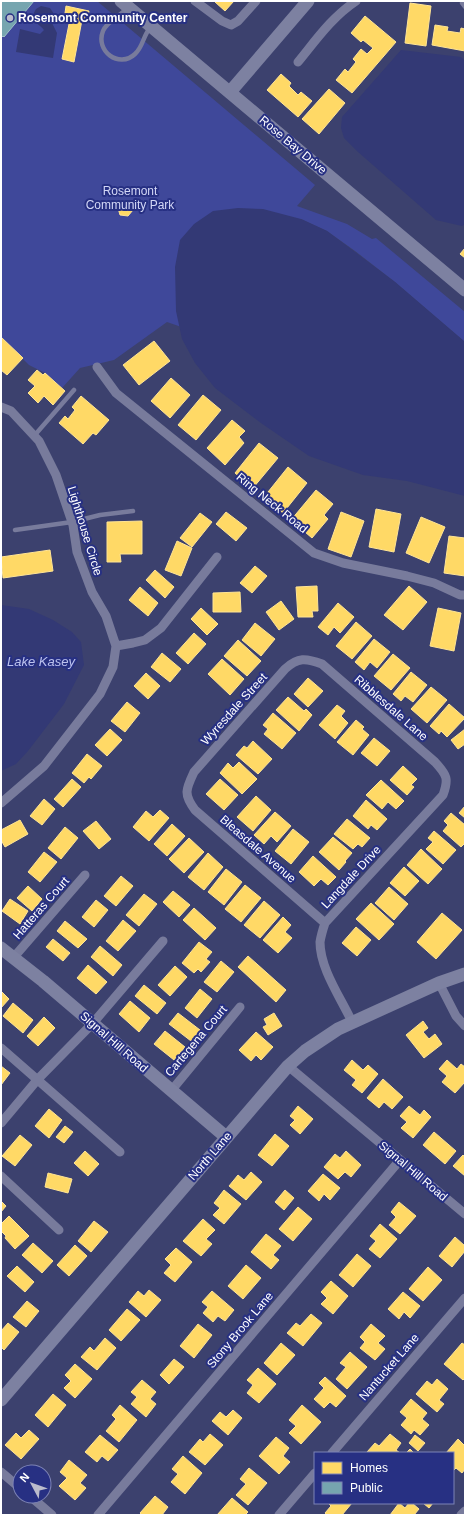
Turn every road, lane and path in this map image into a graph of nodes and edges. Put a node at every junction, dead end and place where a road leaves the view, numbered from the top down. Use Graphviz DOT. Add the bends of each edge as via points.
graph roads {
  1 [pos="195,1"];
  2 [pos="256,1"];
  3 [pos="308,1"];
  4 [pos="356,1"];
  5 [pos="463,1"];
  6 [pos="125,4"];
  7 [pos="465,7"];
  8 [pos="151,26"];
  9 [pos="298,62"];
  10 [pos="230,92"];
  11 [pos="465,290"];
  12 [pos="97,367"];
  13 [pos="74,390"];
  14 [pos="1,407"];
  15 [pos="34,436"];
  16 [pos="133,511"];
  17 [pos="72,522"];
  18 [pos="15,530"];
  19 [pos="218,557"];
  20 [pos="465,596"];
  21 [pos="116,646"];
  22 [pos="308,659"];
  23 [pos="447,784"];
  24 [pos="186,787"];
  25 [pos="1,803"];
  26 [pos="85,875"];
  27 [pos="325,923"];
  28 [pos="164,941"];
  29 [pos="1,948"];
  30 [pos="14,957"];
  31 [pos="465,974"];
  32 [pos="439,983"];
  33 [pos="240,1007"];
  34 [pos="352,1022"];
  35 [pos="93,1023"];
  36 [pos="465,1026"];
  37 [pos="1,1048"];
  38 [pos="288,1066"];
  39 [pos="38,1079"];
  40 [pos="171,1091"];
  41 [pos="1,1123"];
  42 [pos="226,1138"];
  43 [pos="120,1152"];
  44 [pos="400,1160"];
  45 [pos="1,1176"];
  46 [pos="465,1214"];
  47 [pos="59,1230"];
  48 [pos="465,1298"];
  49 [pos="1,1400"];
  50 [pos="333,1452"];
  51 [pos="1,1472"];
  52 [pos="314,1473"];
  53 [pos="12,1481"];
  54 [pos="39,1504"];
  55 [pos="465,1511"];
  56 [pos="52,1515"];
  57 [pos="98,1515"];
  58 [pos="279,1515"];
  59 [pos="462,1515"];
  1 -- 2 [label="street" via="231,25"];
  3 -- 10 [label="street"];
  4 -- 9 [label="street" via="343,9"];
  5 -- 7 [label="lane"];
  6 -- 8 [label="street, Rose Bay Drive"];
  6 -- 8 [label="lane" via="122,14 108,23 102,32 102,46 109,56 123,60 135,55"];
  8 -- 10 [label="street, Rose Bay Drive"];
  10 -- 11 [label="street, Rose Bay Drive"];
  12 -- 20 [label="street, Ring Neck Road" via="116,393 314,552 343,563 434,583"];
  13 -- 15 [label="lane"];
  14 -- 15 [label="street, Lighthouse Circle" via="11,411"];
  15 -- 17 [label="street, Lighthouse Circle" via="56,475"];
  16 -- 17 [label="lane"];
  17 -- 18 [label="lane"];
  17 -- 21 [label="street, Lighthouse Circle" via="77,552 92,592 106,616"];
  19 -- 21 [label="street" via="161,628 145,640"];
  21 -- 25 [label="street, Lighthouse Circle" via="113,667 100,694 44,766"];
  22 -- 23 [label="street, Ribblesdale Lane" via="322,664 436,762 445,772"];
  22 -- 24 [label="street, Wyresdale Street" via="294,661 285,669 194,772"];
  23 -- 27 [label="street, Langdale Drive" via="443,795"];
  24 -- 27 [label="street, Bleasdale Avenue" via="188,801 195,810"];
  26 -- 30 [label="street, Hatteras Court"];
  27 -- 34 [label="street, Langdale Drive" via="320,940 322,955 327,972"];
  28 -- 35 [label="street"];
  29 -- 30 [label="street, Signal Hill Road"];
  30 -- 35 [label="street, Signal Hill Road"];
  31 -- 32 [label="street, North Lane"];
  32 -- 34 [label="street, North Lane"];
  32 -- 36 [label="street" via="456,1016"];
  33 -- 40 [label="street, Cartegena Court"];
  34 -- 38 [label="street, North Lane" via="322,1038"];
  35 -- 39 [label="street"];
  35 -- 40 [label="street, Signal Hill Road"];
  37 -- 39 [label="street"];
  38 -- 42 [label="street, North Lane"];
  38 -- 44 [label="street, Signal Hill Road"];
  39 -- 41 [label="street"];
  39 -- 43 [label="street"];
  40 -- 42 [label="street, Signal Hill Road"];
  42 -- 49 [label="street, North Lane"];
  44 -- 46 [label="street, Signal Hill Road"];
  44 -- 57 [label="street, Stony Brook Lane"];
  45 -- 47 [label="street"];
  48 -- 50 [label="street, Nantucket Lane"];
  51 -- 53 [label="street"];
  52 -- 58 [label="street"];
  54 -- 56 [label="street"];
  55 -- 59 [label="street"];
}
